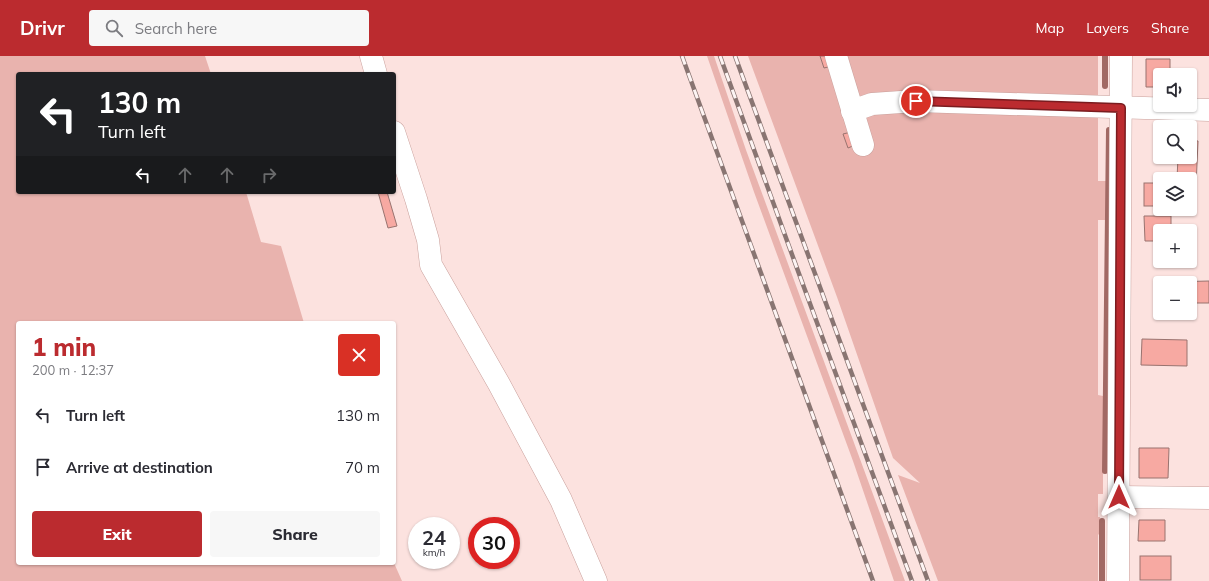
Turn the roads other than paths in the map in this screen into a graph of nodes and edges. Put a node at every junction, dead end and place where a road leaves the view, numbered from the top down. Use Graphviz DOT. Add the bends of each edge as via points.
graph roads {
  1 [pos="371,56"];
  2 [pos="836,56"];
  3 [pos="1121,56"];
  4 [pos="375,72"];
  5 [pos="845,101"];
  6 [pos="1121,108"];
  7 [pos="1209,110"];
  8 [pos="396,138"];
  9 [pos="863,145"];
  10 [pos="1119,497"];
  11 [pos="1209,498"];
  12 [pos="596,581"];
  13 [pos="1118,581"];
  1 -- 4 [label="street"];
  2 -- 5 [label="street"];
  3 -- 6 [label="street"];
  5 -- 6 [label="street" via="872,104 916,101"];
  5 -- 9 [label="street"];
  6 -- 7 [label="street"];
  6 -- 10 [label="street"];
  8 -- 12 [label="street" via="428,240 431,265 558,493"];
  10 -- 11 [label="street"];
  10 -- 13 [label="street"];
}
